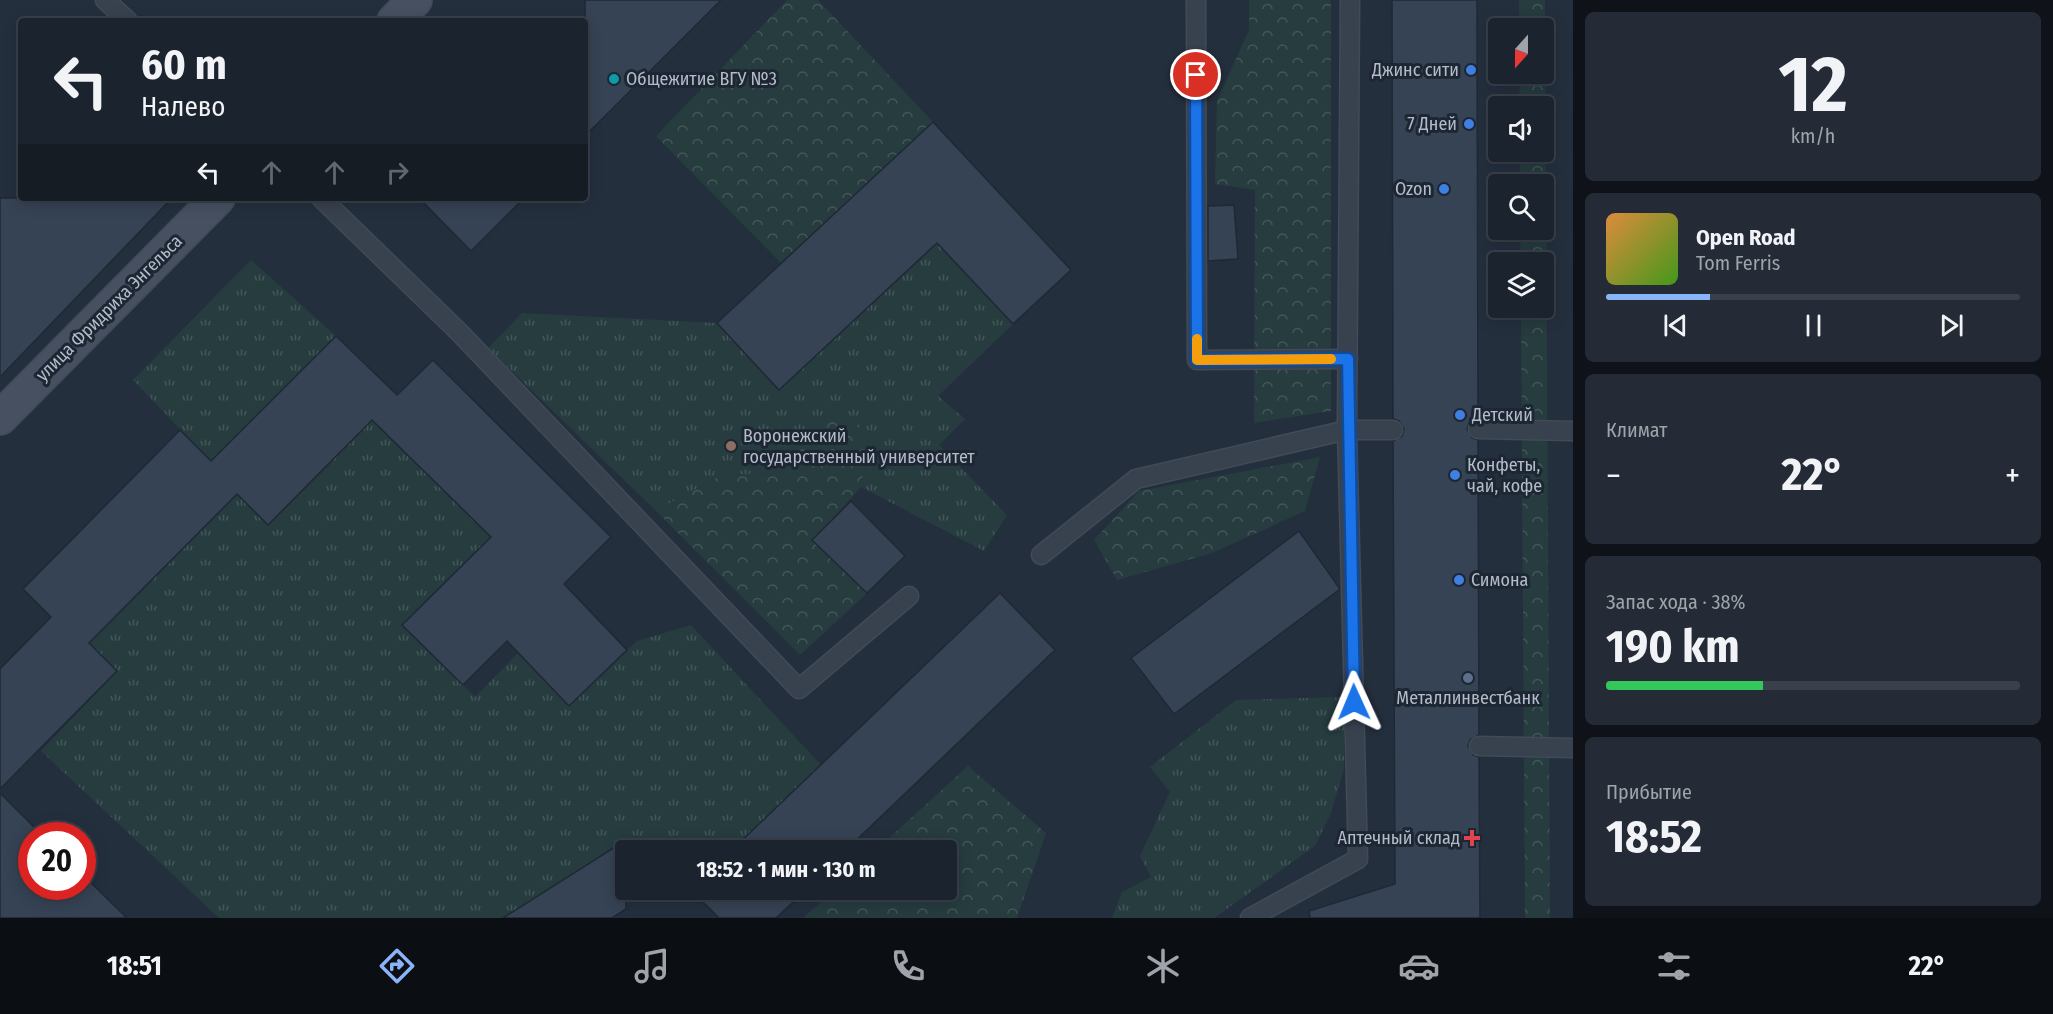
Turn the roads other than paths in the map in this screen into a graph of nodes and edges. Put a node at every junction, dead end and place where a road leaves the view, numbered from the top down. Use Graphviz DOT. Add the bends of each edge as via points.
graph roads {
  1 [pos="105,0"];
  2 [pos="415,0"];
  3 [pos="1196,0"];
  4 [pos="1350,0"];
  5 [pos="125,18"];
  6 [pos="397,18"];
  7 [pos="216,201"];
  8 [pos="324,201"];
  9 [pos="1348,359"];
  10 [pos="0,418"];
  11 [pos="1478,429"];
  12 [pos="1347,430"];
  13 [pos="1393,430"];
  14 [pos="1573,431"];
  15 [pos="1041,555"];
  16 [pos="909,596"];
  17 [pos="1479,746"];
  18 [pos="1573,748"];
  19 [pos="1251,918"];
  1 -- 5 [label="lane"];
  2 -- 6 [label="street"];
  3 -- 9 [label="lane" via="1197,360"];
  4 -- 9 [label="lane"];
  7 -- 10 [label="street, улица Фридриха Энгельса"];
  8 -- 16 [label="lane" via="460,333 799,688"];
  9 -- 12 [label="lane"];
  11 -- 14 [label="lane"];
  12 -- 13 [label="lane"];
  12 -- 15 [label="lane" via="1136,479"];
  12 -- 19 [label="lane" via="1358,859"];
  17 -- 18 [label="lane"];
}
